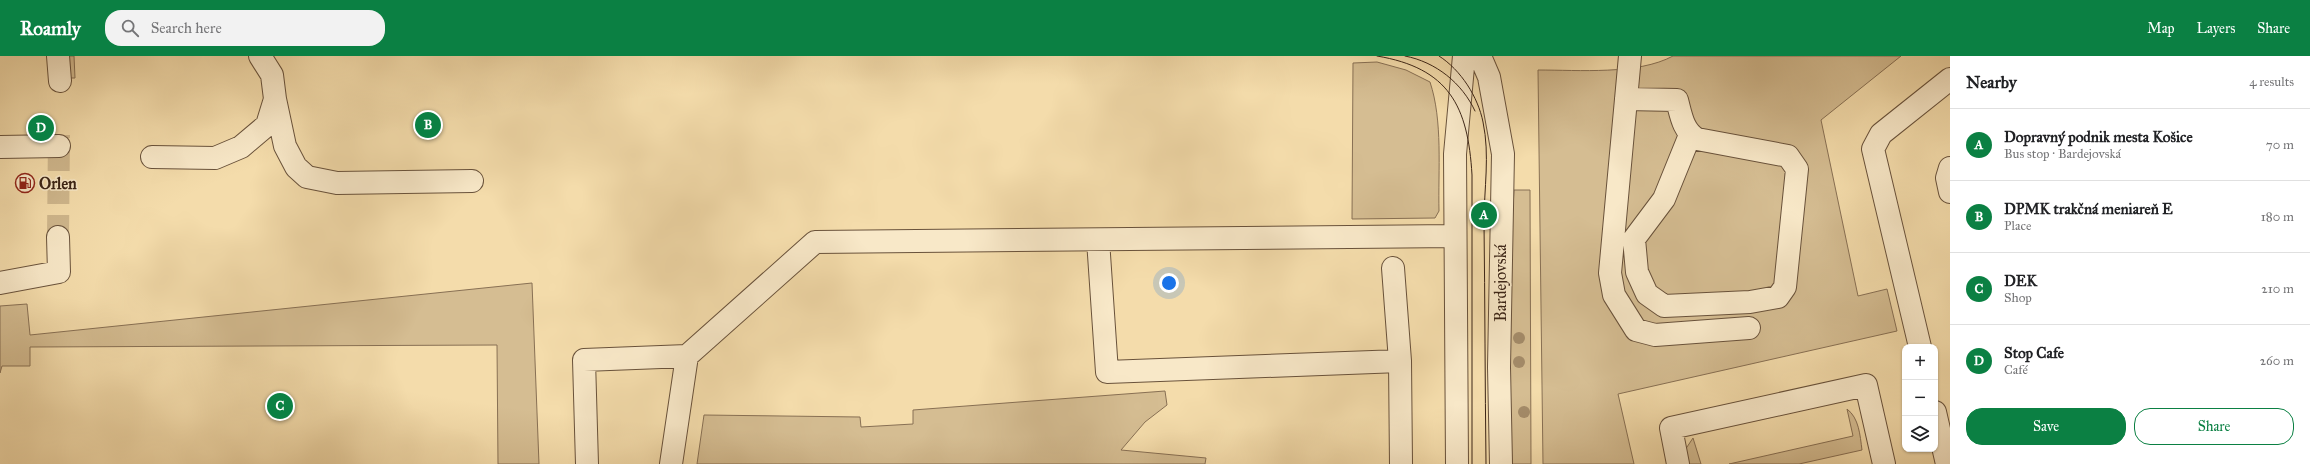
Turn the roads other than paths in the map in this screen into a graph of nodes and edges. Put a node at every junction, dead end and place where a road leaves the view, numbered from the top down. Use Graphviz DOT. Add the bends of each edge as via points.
graph roads {
  1 [pos="58,56"];
  2 [pos="260,56"];
  3 [pos="1464,56"];
  4 [pos="1480,56"];
  5 [pos="1630,56"];
  6 [pos="1950,79"];
  7 [pos="60,82"];
  8 [pos="275,99"];
  9 [pos="1626,99"];
  10 [pos="1690,135"];
  11 [pos="59,146"];
  12 [pos="0,147"];
  13 [pos="152,157"];
  14 [pos="1950,168"];
  15 [pos="472,181"];
  16 [pos="1950,192"];
  17 [pos="1456,236"];
  18 [pos="58,237"];
  19 [pos="1098,240"];
  20 [pos="1394,268"];
  21 [pos="1637,272"];
  22 [pos="1610,273"];
  23 [pos="0,283"];
  24 [pos="1749,328"];
  25 [pos="1919,344"];
  26 [pos="687,356"];
  27 [pos="1400,362"];
  28 [pos="1936,416"];
  29 [pos="587,464"];
  30 [pos="671,464"];
  31 [pos="1401,464"];
  32 [pos="1457,464"];
  33 [pos="1501,464"];
  34 [pos="1678,464"];
  35 [pos="1884,464"];
  36 [pos="1947,464"];
  1 -- 7 [label="street"];
  2 -- 8 [label="street" via="272,74"];
  3 -- 17 [label="street" via="1455,154"];
  4 -- 33 [label="street, Bardejovská" via="1488,77 1503,154 1499,367"];
  5 -- 9 [label="street"];
  6 -- 25 [label="street" via="1881,134 1873,148"];
  8 -- 13 [label="street" via="267,125 241,147 215,158"];
  8 -- 15 [label="street" via="285,146 296,167 307,177 337,183"];
  9 -- 10 [label="street" via="1677,100 1684,125"];
  9 -- 22 [label="street"];
  10 -- 21 [label="street" via="1664,200 1634,239"];
  10 -- 21 [label="street" via="1697,139 1788,156 1797,169 1785,287 1778,297 1750,302 1664,306 1647,294"];
  11 -- 12 [label="street"];
  14 -- 16 [label="street" via="1947,178"];
  17 -- 19 [label="street"];
  17 -- 32 [label="street"];
  18 -- 23 [label="street" via="59,272"];
  19 -- 26 [label="street" via="815,242"];
  19 -- 27 [label="street" via="1107,372"];
  20 -- 27 [label="street"];
  21 -- 22 [label="street"];
  22 -- 24 [label="street" via="1614,296 1636,330 1655,335"];
  26 -- 29 [label="street" via="584,360"];
  26 -- 30 [label="street"];
  27 -- 31 [label="street"];
  28 -- 36 [label="street"];
  34 -- 35 [label="street" via="1671,428 1866,385"];
}
